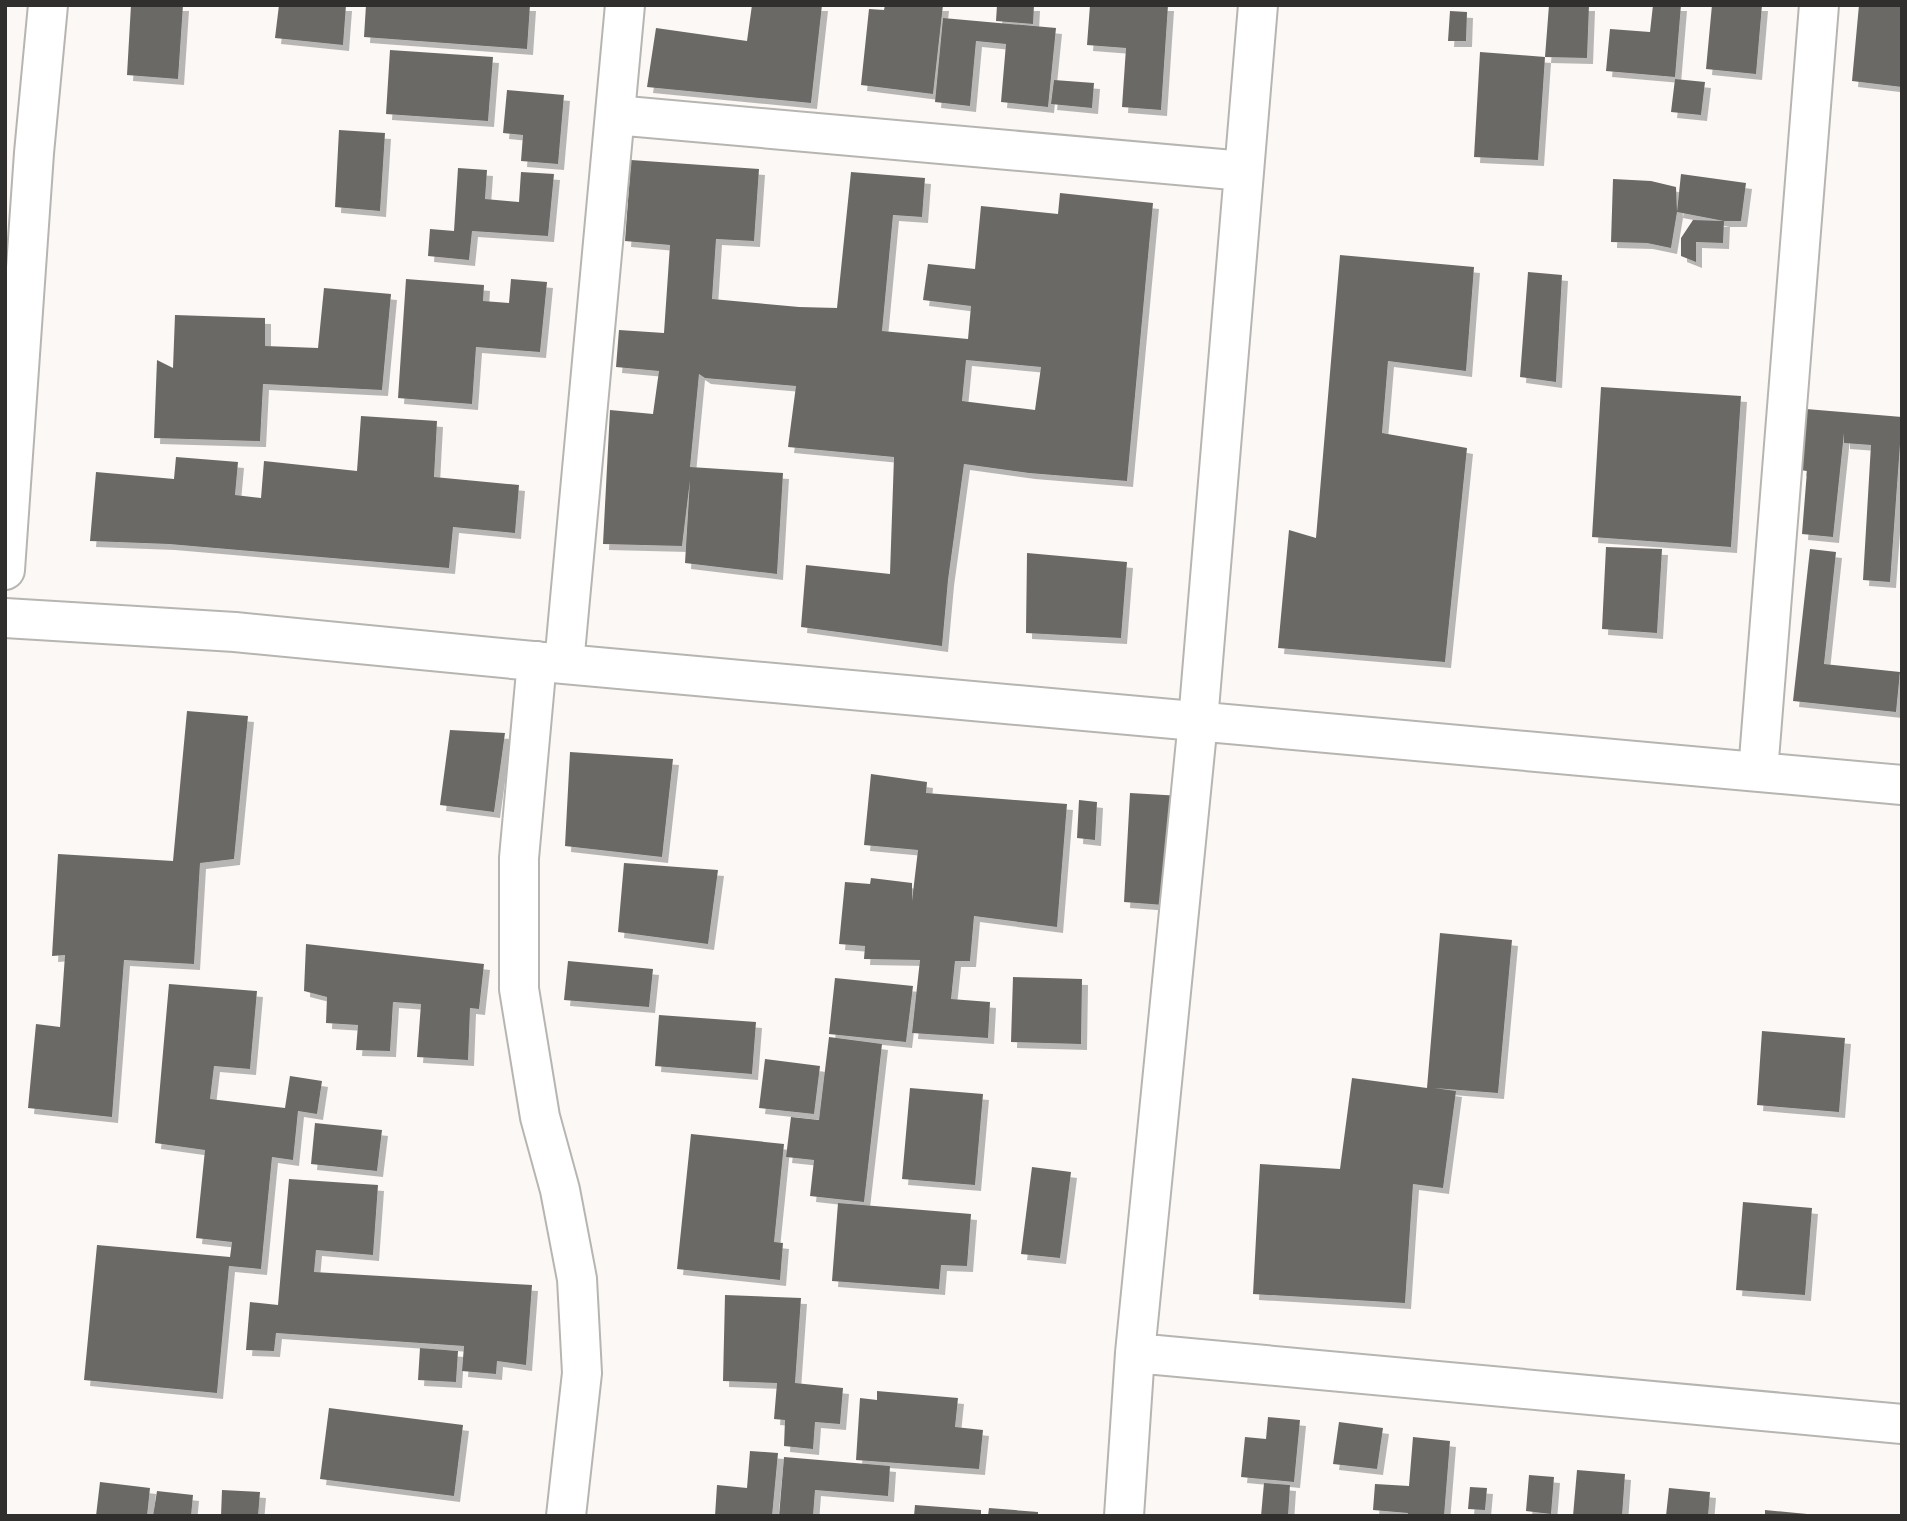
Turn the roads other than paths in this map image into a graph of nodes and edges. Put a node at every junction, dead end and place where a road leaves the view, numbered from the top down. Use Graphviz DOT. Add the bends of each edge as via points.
graph roads {
  1 [pos="48,5"];
  2 [pos="625,5"];
  3 [pos="1258,5"];
  4 [pos="1819,5"];
  5 [pos="615,115"];
  6 [pos="1244,171"];
  7 [pos="5,570"];
  8 [pos="5,618"];
  9 [pos="551,663"];
  10 [pos="1198,721"];
  11 [pos="1758,772"];
  12 [pos="1902,785"];
  13 [pos="1135,1353"];
  14 [pos="1902,1424"];
  15 [pos="566,1516"];
  16 [pos="1124,1516"];
  1 -- 7 [label="street"];
  2 -- 5 [label="street"];
  3 -- 6 [label="street"];
  4 -- 11 [label="street"];
  5 -- 6 [label="street"];
  5 -- 9 [label="street"];
  6 -- 10 [label="street"];
  8 -- 9 [label="street" via="235,632"];
  9 -- 10 [label="street"];
  9 -- 15 [label="street" via="519,858 519,989 540,1117 577,1279 582,1373"];
  10 -- 11 [label="street"];
  10 -- 13 [label="street"];
  11 -- 12 [label="street"];
  13 -- 14 [label="street"];
  13 -- 16 [label="street"];
}
